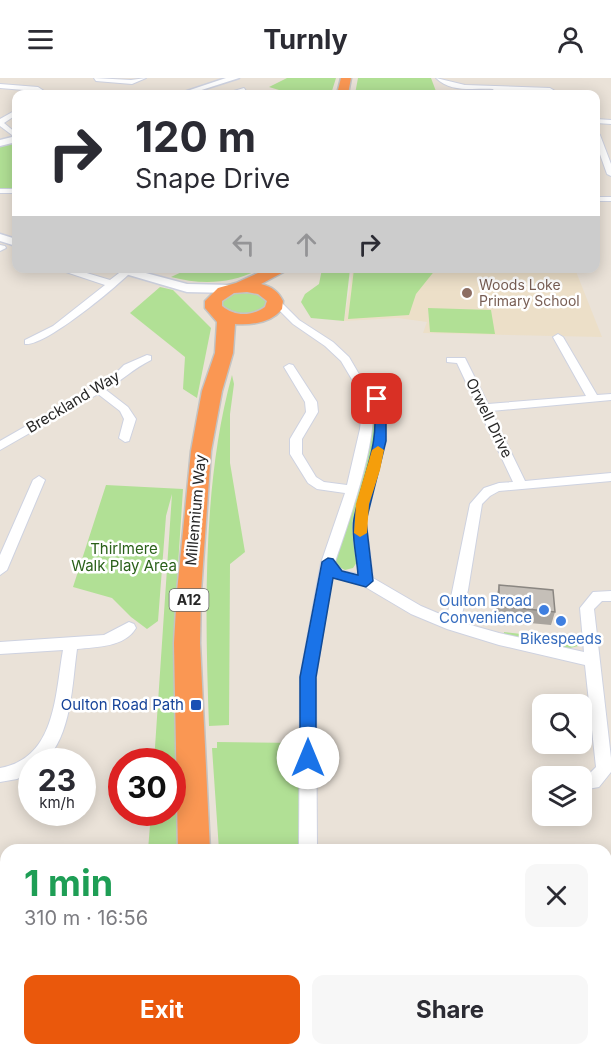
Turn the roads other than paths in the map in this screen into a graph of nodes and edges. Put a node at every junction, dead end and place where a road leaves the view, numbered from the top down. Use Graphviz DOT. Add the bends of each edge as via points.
graph roads {
  1 [pos="143,78"];
  2 [pos="439,78"];
  3 [pos="96,79"];
  4 [pos="227,79"];
  5 [pos="118,80"];
  6 [pos="0,86"];
  7 [pos="40,90"];
  8 [pos="198,90"];
  9 [pos="486,90"];
  10 [pos="0,122"];
  11 [pos="12,133"];
  12 [pos="600,145"];
  13 [pos="611,174"];
  14 [pos="66,273"];
  15 [pos="125,273"];
  16 [pos="130,273"];
  17 [pos="271,273"];
  18 [pos="284,273"];
  19 [pos="113,284"];
  20 [pos="187,288"];
  21 [pos="236,288"];
  22 [pos="274,299"];
  23 [pos="217,310"];
  24 [pos="259,317"];
  25 [pos="296,322"];
  26 [pos="558,337"];
  27 [pos="29,342"];
  28 [pos="224,352"];
  29 [pos="147,358"];
  30 [pos="451,360"];
  31 [pos="289,367"];
  32 [pos="98,389"];
  33 [pos="611,397"];
  34 [pos="593,398"];
  35 [pos="377,399"];
  36 [pos="484,408"];
  37 [pos="125,438"];
  38 [pos="1,444"];
  39 [pos="611,477"];
  40 [pos="39,480"];
  41 [pos="521,485"];
  42 [pos="352,490"];
  43 [pos="328,562"];
  44 [pos="0,570"];
  45 [pos="366,581"];
  46 [pos="604,596"];
  47 [pos="452,625"];
  48 [pos="129,628"];
  49 [pos="71,644"];
  50 [pos="0,648"];
  51 [pos="592,660"];
  52 [pos="45,748"];
  53 [pos="18,771"];
  54 [pos="0,775"];
  55 [pos="592,782"];
  56 [pos="194,844"];
  57 [pos="308,844"];
  1 -- 5 [label="street" via="132,82"];
  2 -- 9 [label="street" via="449,84"];
  3 -- 5 [label="street"];
  4 -- 8 [label="main road"];
  6 -- 7 [label="street"];
  10 -- 11 [label="street"];
  12 -- 13 [label="street"];
  14 -- 19 [label="street"];
  15 -- 19 [label="street"];
  16 -- 20 [label="main road"];
  17 -- 21 [label="highway"];
  18 -- 22 [label="highway, Millennium Way" via="273,286"];
  19 -- 27 [label="street" via="57,328"];
  20 -- 21 [label="main road"];
  20 -- 23 [label="main road" via="206,296"];
  21 -- 22 [label="highway" via="255,288"];
  21 -- 23 [label="highway" via="216,297"];
  22 -- 24 [label="highway, Millennium Way" via="273,309"];
  22 -- 25 [label="street"];
  23 -- 24 [label="highway" via="233,318"];
  23 -- 28 [label="highway, Millennium Way / A12" via="226,321"];
  24 -- 25 [label="street"];
  24 -- 28 [label="highway, Millennium Way / A12"];
  25 -- 42 [label="street" via="338,352 365,393 366,429"];
  26 -- 34 [label="street"];
  28 -- 56 [label="highway, Millennium Way / A12" via="201,451 189,592"];
  29 -- 32 [label="street, Breckland Way"];
  30 -- 36 [label="street, Orwell Drive" via="461,360"];
  31 -- 42 [label="street" via="311,402 312,412 296,439 296,454 312,480 321,486"];
  32 -- 37 [label="street" via="124,409 130,419"];
  32 -- 38 [label="street, Breckland Way"];
  33 -- 34 [label="street"];
  34 -- 36 [label="street"];
  35 -- 45 [label="street" via="380,441 360,521"];
  36 -- 41 [label="street, Orwell Drive"];
  39 -- 41 [label="street"];
  40 -- 44 [label="street"];
  41 -- 47 [label="street" via="490,489 476,504"];
  42 -- 43 [label="street"];
  43 -- 45 [label="street" via="338,575"];
  43 -- 57 [label="street" via="308,677"];
  45 -- 47 [label="street" via="416,610"];
  46 -- 51 [label="street" via="587,608"];
  47 -- 51 [label="street"];
  48 -- 49 [label="street" via="104,641"];
  49 -- 50 [label="street"];
  49 -- 52 [label="street" via="54,734"];
  51 -- 55 [label="street" via="604,769"];
  53 -- 54 [label="street"];
}
